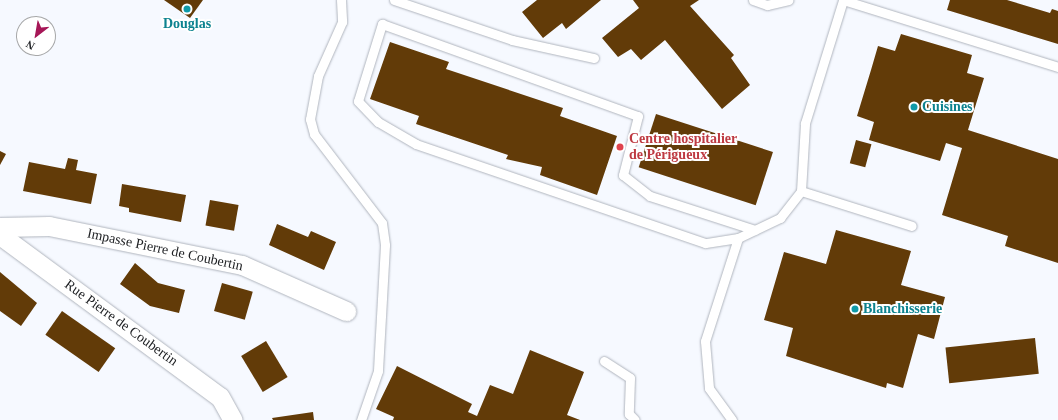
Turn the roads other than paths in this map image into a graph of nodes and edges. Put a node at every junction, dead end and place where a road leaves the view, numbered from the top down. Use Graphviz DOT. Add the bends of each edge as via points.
graph roads {
  1 [pos="341,0"];
  2 [pos="394,0"];
  3 [pos="753,0"];
  4 [pos="788,0"];
  5 [pos="843,0"];
  6 [pos="594,58"];
  7 [pos="1058,67"];
  8 [pos="801,191"];
  9 [pos="912,226"];
  10 [pos="0,227"];
  11 [pos="755,230"];
  12 [pos="0,235"];
  13 [pos="738,238"];
  14 [pos="346,311"];
  15 [pos="604,361"];
  16 [pos="233,420"];
  17 [pos="361,420"];
  18 [pos="636,420"];
  19 [pos="732,420"];
  1 -- 17 [label="lane" via="342,22 318,76 310,119 314,134 382,223 385,245 378,371"];
  2 -- 6 [label="lane" via="512,40"];
  3 -- 4 [label="lane" via="767,5"];
  5 -- 7 [label="lane"];
  5 -- 8 [label="lane" via="805,122"];
  8 -- 9 [label="lane"];
  8 -- 11 [label="lane" via="780,218"];
  10 -- 14 [label="street, Impasse Pierre de Coubertin" via="49,226 242,265"];
  11 -- 13 [label="lane"];
  11 -- 13 [label="lane" via="650,196 623,175 638,116 382,24 358,101 378,122 424,147 705,243"];
  12 -- 16 [label="street, Rue Pierre de Coubertin" via="220,397"];
  13 -- 19 [label="lane" via="705,341 709,388"];
  15 -- 18 [label="lane" via="630,378 629,414"];
}
